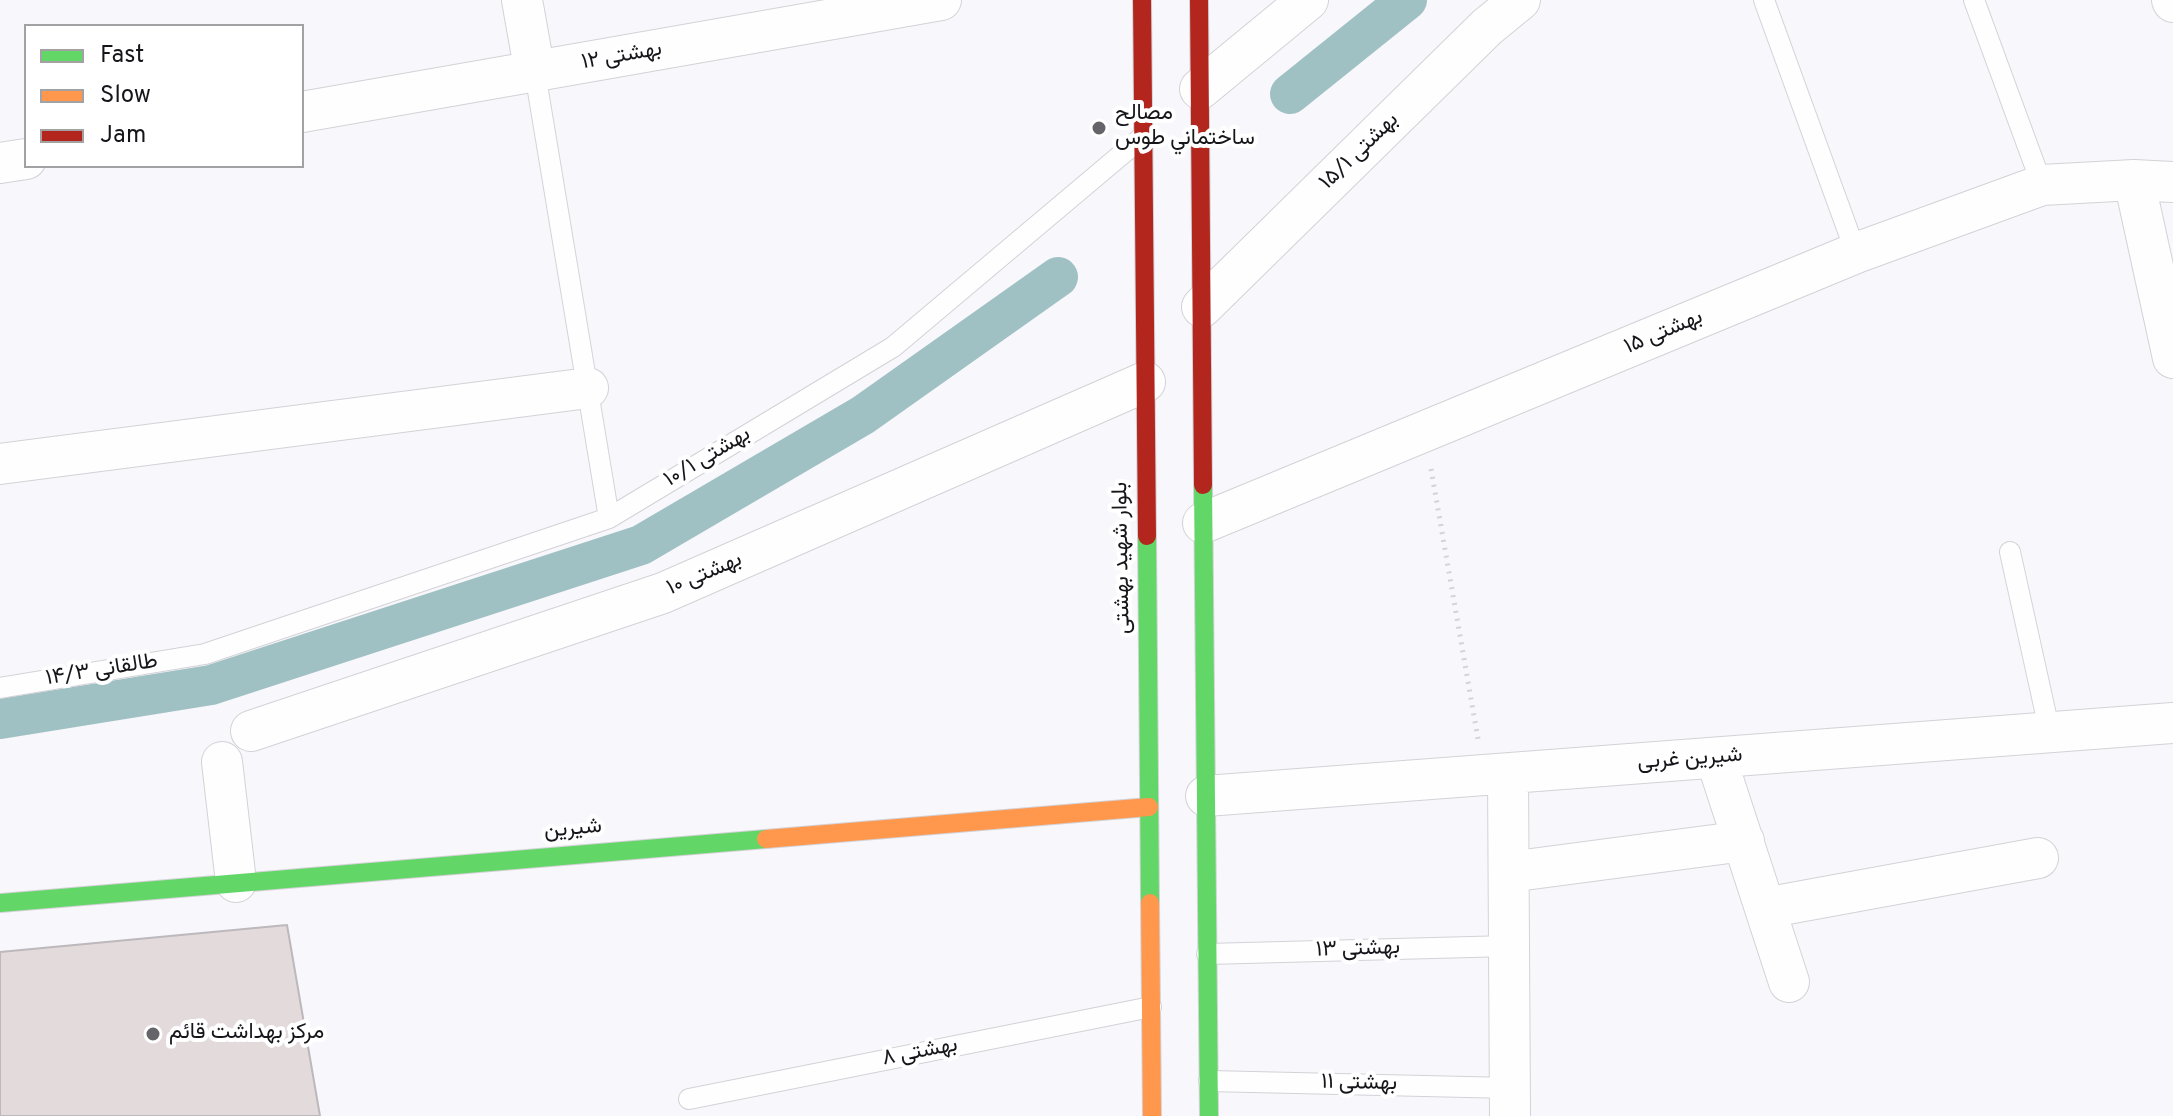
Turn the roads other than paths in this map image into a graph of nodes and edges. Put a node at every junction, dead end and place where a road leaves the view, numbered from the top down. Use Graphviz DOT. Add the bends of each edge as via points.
graph roads {
  1 [pos="522,0"];
  2 [pos="941,0"];
  3 [pos="1142,0"];
  4 [pos="1199,0"];
  5 [pos="1308,0"];
  6 [pos="1520,0"];
  7 [pos="1764,0"];
  8 [pos="1974,0"];
  9 [pos="535,73"];
  10 [pos="1200,89"];
  11 [pos="304,112"];
  12 [pos="1143,136"];
  13 [pos="24,159"];
  14 [pos="0,163"];
  15 [pos="2134,180"];
  16 [pos="2173,182"];
  17 [pos="2042,185"];
  18 [pos="1856,253"];
  19 [pos="1202,307"];
  20 [pos="2173,358"];
  21 [pos="1145,382"];
  22 [pos="588,388"];
  23 [pos="8,463"];
  24 [pos="609,518"];
  25 [pos="1203,523"];
  26 [pos="2010,552"];
  27 [pos="205,654"];
  28 [pos="0,688"];
  29 [pos="2173,723"];
  30 [pos="251,731"];
  31 [pos="2050,733"];
  32 [pos="1716,758"];
  33 [pos="222,762"];
  34 [pos="1496,774"];
  35 [pos="1206,796"];
  36 [pos="1149,807"];
  37 [pos="1744,841"];
  38 [pos="2038,858"];
  39 [pos="1509,872"];
  40 [pos="236,882"];
  41 [pos="0,903"];
  42 [pos="1765,908"];
  43 [pos="1509,946"];
  44 [pos="1207,954"];
  45 [pos="1789,982"];
  46 [pos="1151,1007"];
  47 [pos="1209,1081"];
  48 [pos="689,1099"];
  49 [pos="1510,1102"];
  50 [pos="1152,1116"];
  51 [pos="1209,1116"];
  1 -- 9 [label="street"];
  2 -- 9 [label="street, بهشتی ۱۲"];
  3 -- 12 [label="main road, بلوار شهید بهشتی"];
  4 -- 10 [label="main road"];
  5 -- 10 [label="street"];
  6 -- 19 [label="street, بهشتی ۱۵/۱"];
  7 -- 18 [label="lane"];
  8 -- 17 [label="lane"];
  9 -- 11 [label="street, بهشتی ۱۲"];
  9 -- 22 [label="lane"];
  10 -- 19 [label="main road"];
  12 -- 21 [label="main road, بلوار شهید بهشتی"];
  12 -- 24 [label="lane, بهشتی ۱۰/۱" via="893,347"];
  13 -- 14 [label="street"];
  15 -- 16 [label="street, بهشتی ۱۵"];
  15 -- 17 [label="street, بهشتی ۱۵"];
  15 -- 20 [label="street"];
  17 -- 18 [label="street, بهشتی ۱۵"];
  18 -- 25 [label="street, بهشتی ۱۵"];
  19 -- 25 [label="main road"];
  21 -- 30 [label="street, بهشتی ۱۰" via="663,593"];
  21 -- 36 [label="main road, بلوار شهید بهشتی"];
  22 -- 23 [label="street"];
  22 -- 24 [label="lane"];
  24 -- 27 [label="lane, بهشتی ۱۰/۱"];
  25 -- 35 [label="main road"];
  26 -- 31 [label="lane"];
  27 -- 28 [label="lane, طالقانی ۱۴/۳"];
  29 -- 31 [label="street, شیرین غربی"];
  31 -- 32 [label="street, شیرین غربی"];
  32 -- 34 [label="street, شیرین غربی"];
  32 -- 37 [label="street"];
  33 -- 40 [label="street"];
  34 -- 35 [label="street, شیرین غربی"];
  34 -- 39 [label="street"];
  35 -- 44 [label="main road"];
  36 -- 40 [label="main road, شیرین"];
  36 -- 46 [label="main road, بلوار شهید بهشتی"];
  37 -- 39 [label="street"];
  37 -- 42 [label="street"];
  38 -- 42 [label="street"];
  39 -- 43 [label="street"];
  40 -- 41 [label="main road, شیرین"];
  42 -- 45 [label="street"];
  43 -- 44 [label="lane, بهشتی ۱۳"];
  43 -- 49 [label="street"];
  44 -- 47 [label="main road"];
  46 -- 48 [label="lane, بهشتی ۸"];
  46 -- 50 [label="main road, بلوار شهید بهشتی"];
  47 -- 49 [label="lane, بهشتی ۱۱"];
  47 -- 51 [label="main road"];
}
